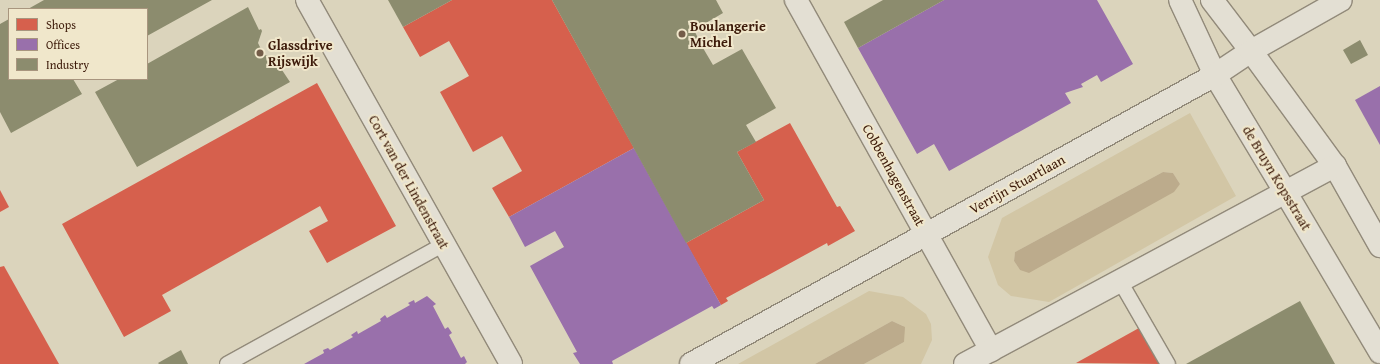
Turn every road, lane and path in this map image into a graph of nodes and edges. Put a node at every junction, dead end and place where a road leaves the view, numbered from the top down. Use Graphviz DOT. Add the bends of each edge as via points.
graph roads {
  1 [pos="307,0"];
  2 [pos="796,0"];
  3 [pos="1180,0"];
  4 [pos="1212,0"];
  5 [pos="1341,0"];
  6 [pos="1251,51"];
  7 [pos="1215,75"];
  8 [pos="1335,166"];
  9 [pos="1286,193"];
  10 [pos="927,234"];
  11 [pos="444,244"];
  12 [pos="1380,246"];
  13 [pos="1120,281"];
  14 [pos="991,350"];
  15 [pos="1380,352"];
  16 [pos="227,364"];
  17 [pos="511,364"];
  18 [pos="691,364"];
  19 [pos="965,364"];
  20 [pos="1168,364"];
  1 -- 11 [label="street, Cort van der Lindenstraat"];
  2 -- 10 [label="street, Cobbenhagenstraat"];
  3 -- 7 [label="street, de Bruyn Kopsstraat"];
  4 -- 6 [label="street"];
  5 -- 6 [label="street, Verrijn Stuartlaan"];
  6 -- 7 [label="street, Verrijn Stuartlaan"];
  6 -- 8 [label="street"];
  7 -- 9 [label="street, de Bruyn Kopsstraat"];
  7 -- 10 [label="street, Verrijn Stuartlaan"];
  8 -- 9 [label="street"];
  8 -- 12 [label="street"];
  9 -- 13 [label="street"];
  9 -- 15 [label="street, de Bruyn Kopsstraat"];
  10 -- 14 [label="street, Cobbenhagenstraat"];
  10 -- 18 [label="street, Verrijn Stuartlaan"];
  11 -- 16 [label="lane"];
  11 -- 17 [label="street, Cort van der Lindenstraat"];
  13 -- 14 [label="street"];
  13 -- 20 [label="lane"];
  14 -- 19 [label="street"];
}
